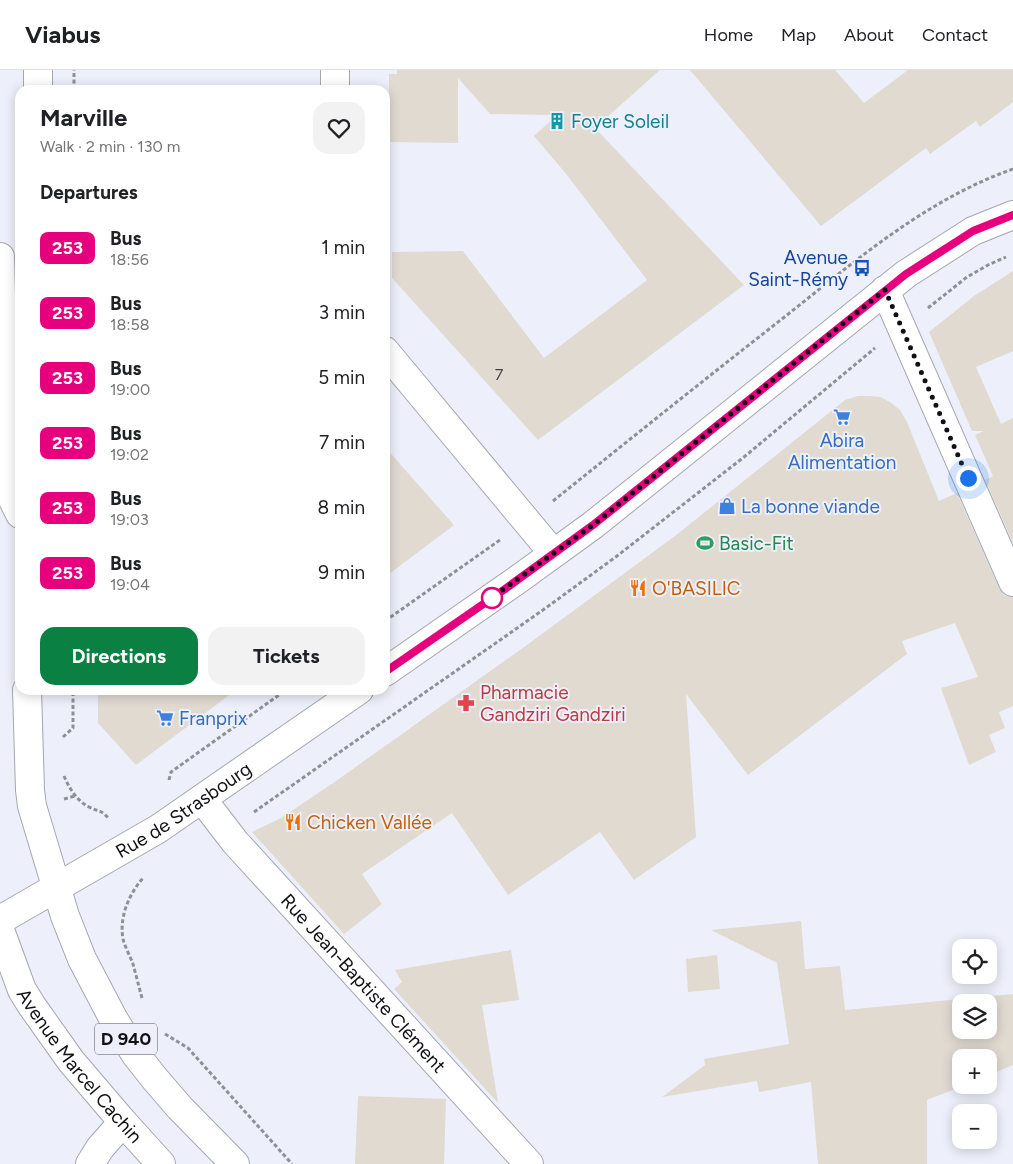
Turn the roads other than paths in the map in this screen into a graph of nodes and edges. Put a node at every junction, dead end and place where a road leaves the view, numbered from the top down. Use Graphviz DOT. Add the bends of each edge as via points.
graph roads {
  1 [pos="38,70"];
  2 [pos="335,70"];
  3 [pos="38,85"];
  4 [pos="335,85"];
  5 [pos="1013,215"];
  6 [pos="0,257"];
  7 [pos="885,290"];
  8 [pos="390,358"];
  9 [pos="15,504"];
  10 [pos="553,553"];
  11 [pos="1013,582"];
  12 [pos="390,669"];
  13 [pos="27,695"];
  14 [pos="352,695"];
  15 [pos="202,799"];
  16 [pos="56,888"];
  17 [pos="0,920"];
  18 [pos="0,930"];
  19 [pos="122,1122"];
  20 [pos="90,1164"];
  21 [pos="161,1164"];
  22 [pos="235,1164"];
  23 [pos="529,1164"];
  1 -- 3 [label="main road"];
  2 -- 4 [label="main road"];
  5 -- 7 [label="main road" via="973,231"];
  6 -- 9 [label="main road" via="6,486"];
  7 -- 10 [label="main road"];
  7 -- 11 [label="main road"];
  8 -- 10 [label="main road" via="520,526"];
  10 -- 12 [label="main road"];
  13 -- 16 [label="main road, D 940" via="32,806"];
  14 -- 15 [label="main road, Rue de Strasbourg"];
  15 -- 16 [label="main road, Rue de Strasbourg" via="158,829"];
  15 -- 23 [label="main road, Rue Jean-Baptiste Clément" via="235,842"];
  16 -- 17 [label="main road, Rue de Strasbourg"];
  16 -- 22 [label="main road, D 940" via="82,959 136,1055 180,1108"];
  18 -- 19 [label="main road, Avenue Marcel Cachin / D 940" via="27,998 71,1061"];
  19 -- 20 [label="main road"];
  19 -- 21 [label="main road, Avenue Marcel Cachin / D 940"];
}
